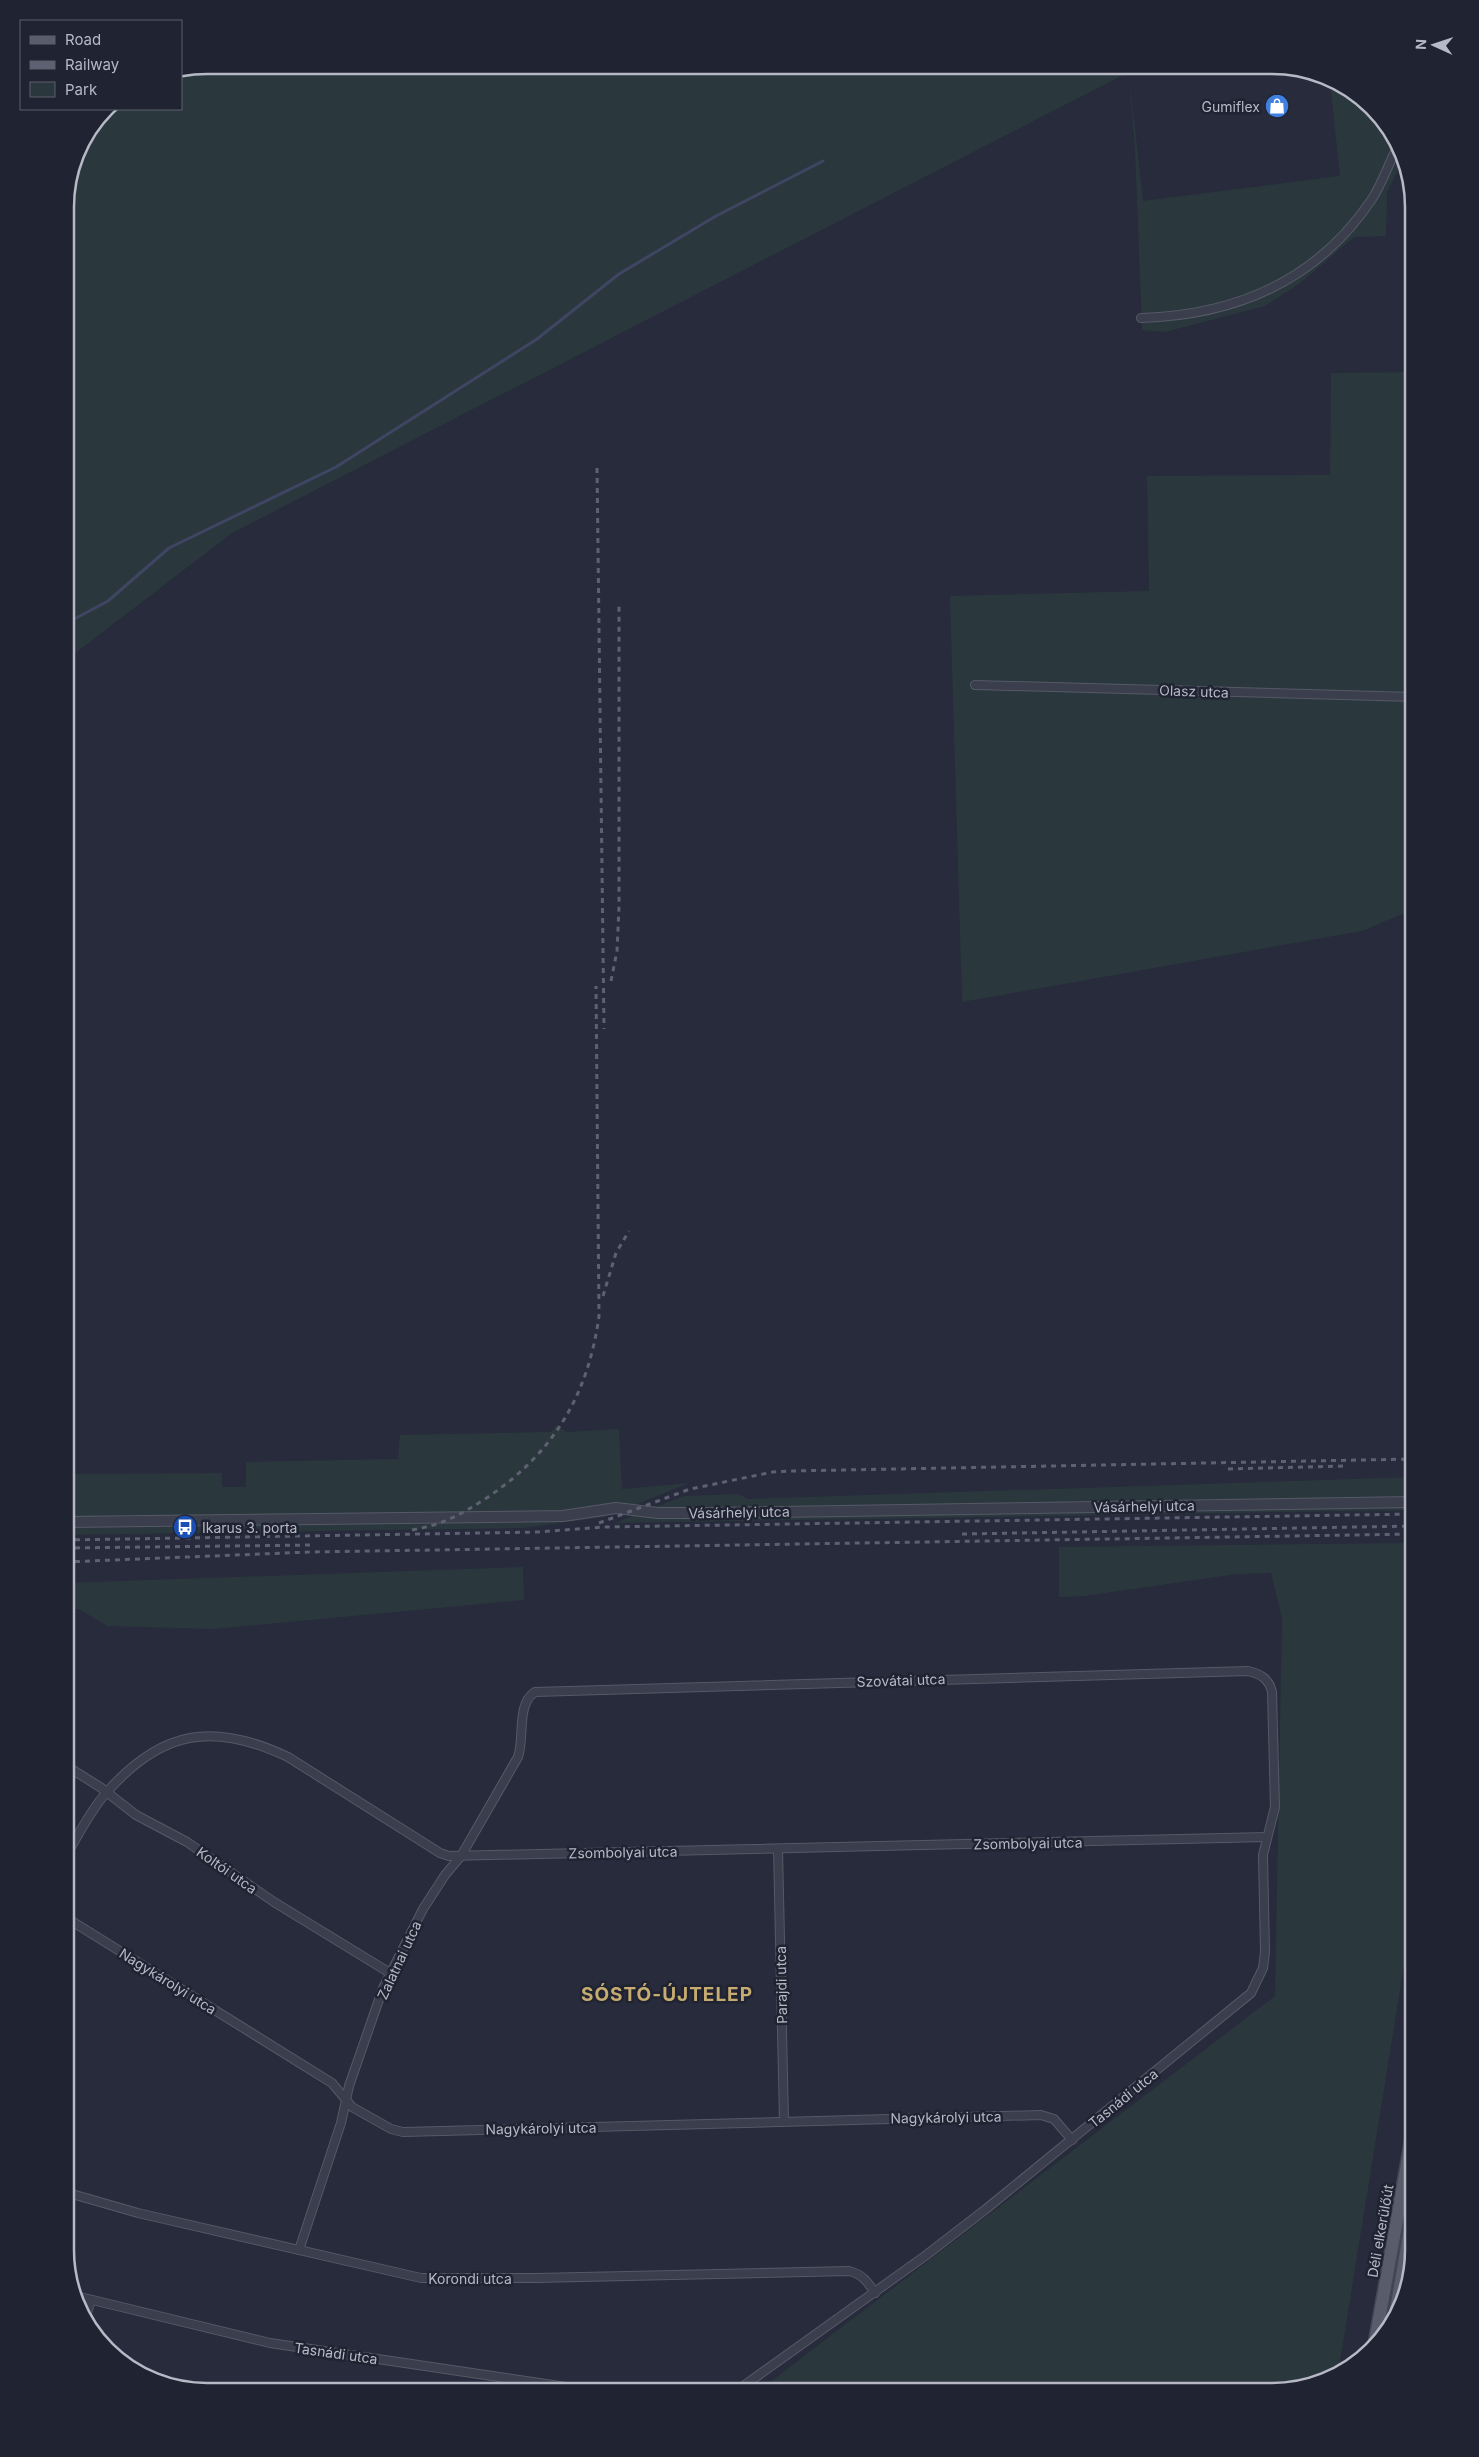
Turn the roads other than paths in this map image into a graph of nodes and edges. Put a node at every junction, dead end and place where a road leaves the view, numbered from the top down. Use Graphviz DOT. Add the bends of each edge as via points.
graph roads {
  1 [pos="1395,155"];
  2 [pos="1141,318"];
  3 [pos="975,685"];
  4 [pos="1405,697"];
  5 [pos="1405,1502"];
  6 [pos="74,1522"];
  7 [pos="1265,1678"];
  8 [pos="535,1692"];
  9 [pos="74,1771"];
  10 [pos="106,1792"];
  11 [pos="1267,1837"];
  12 [pos="74,1844"];
  13 [pos="778,1849"];
  14 [pos="461,1856"];
  15 [pos="74,1923"];
  16 [pos="390,1973"];
  17 [pos="346,2100"];
  18 [pos="784,2121"];
  19 [pos="1072,2140"];
  20 [pos="1405,2175"];
  21 [pos="74,2195"];
  22 [pos="299,2250"];
  23 [pos="1404,2262"];
  24 [pos="1400,2288"];
  25 [pos="875,2292"];
  26 [pos="83,2298"];
  27 [pos="91,2300"];
  28 [pos="88,2310"];
  29 [pos="1377,2332"];
  30 [pos="519,2381"];
  31 [pos="534,2383"];
  32 [pos="748,2383"];
  1 -- 2 [label="street" via="1376,192 1357,218 1320,258 1295,276 1269,291 1214,311"];
  3 -- 4 [label="street, Olasz utca"];
  5 -- 6 [label="street, Vásárhelyi utca" via="700,1513 616,1508 563,1516"];
  7 -- 8 [label="street, Szovátai utca" via="1248,1671"];
  7 -- 11 [label="street, Tasnádi utca" via="1272,1692 1275,1808"];
  8 -- 14 [label="street, Zalatnai utca" via="525,1703 522,1747 518,1757"];
  9 -- 10 [label="street, Koltói utca"];
  10 -- 12 [label="street, Zsombolyai utca"];
  10 -- 14 [label="street, Zsombolyai utca" via="165,1745 199,1736 240,1739 288,1757 440,1852"];
  10 -- 16 [label="street, Koltói utca" via="136,1815 187,1842 274,1902"];
  11 -- 13 [label="street, Zsombolyai utca"];
  11 -- 19 [label="street, Tasnádi utca" via="1263,1854 1265,1952 1263,1968 1251,1993"];
  13 -- 14 [label="street, Zsombolyai utca"];
  13 -- 18 [label="street, Parajdi utca"];
  14 -- 16 [label="street, Zalatnai utca" via="433,1892"];
  15 -- 17 [label="street, Nagykárolyi utca" via="332,2083"];
  16 -- 17 [label="street, Zalatnai utca"];
  17 -- 18 [label="street, Nagykárolyi utca" via="375,2121 403,2132"];
  17 -- 22 [label="street, Zalatnai utca"];
  18 -- 19 [label="street, Nagykárolyi utca" via="1041,2115 1054,2119"];
  19 -- 25 [label="street, Tasnádi utca" via="986,2210"];
  20 -- 29 [label="main road, Déli elkerülőút"];
  21 -- 22 [label="street, Korondi utca" via="138,2213"];
  22 -- 25 [label="street, Korondi utca" via="409,2276 436,2279 849,2271 866,2279"];
  23 -- 24 [label="main road"];
  25 -- 32 [label="street, Tasnádi utca"];
  26 -- 27 [label="street, Tasnádi utca"];
  27 -- 28 [label="street"];
  27 -- 30 [label="street, Tasnádi utca" via="270,2344"];
  30 -- 31 [label="street, Tasnádi utca"];
}
